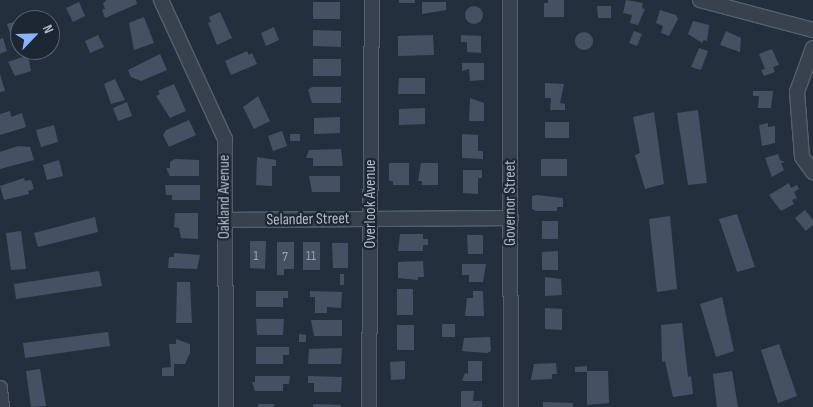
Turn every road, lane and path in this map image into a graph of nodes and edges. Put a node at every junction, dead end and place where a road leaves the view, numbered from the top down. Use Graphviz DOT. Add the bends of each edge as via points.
graph roads {
  1 [pos="161,0"];
  2 [pos="372,0"];
  3 [pos="510,0"];
  4 [pos="700,0"];
  5 [pos="813,30"];
  6 [pos="813,48"];
  7 [pos="813,172"];
  8 [pos="511,218"];
  9 [pos="372,219"];
  10 [pos="225,220"];
  11 [pos="0,388"];
  12 [pos="2,407"];
  13 [pos="226,407"];
  14 [pos="369,407"];
  15 [pos="511,407"];
  1 -- 10 [label="street, Oakland Avenue" via="224,139"];
  2 -- 9 [label="street, Overlook Avenue"];
  3 -- 8 [label="street, Governor Street"];
  4 -- 5 [label="street"];
  6 -- 7 [label="street" via="797,92 802,157"];
  8 -- 9 [label="street, Selander Street"];
  8 -- 15 [label="street, Governor Street"];
  9 -- 10 [label="street, Selander Street"];
  9 -- 14 [label="street, Overlook Avenue"];
  10 -- 13 [label="street, Oakland Avenue"];
  11 -- 12 [label="street"];
}
